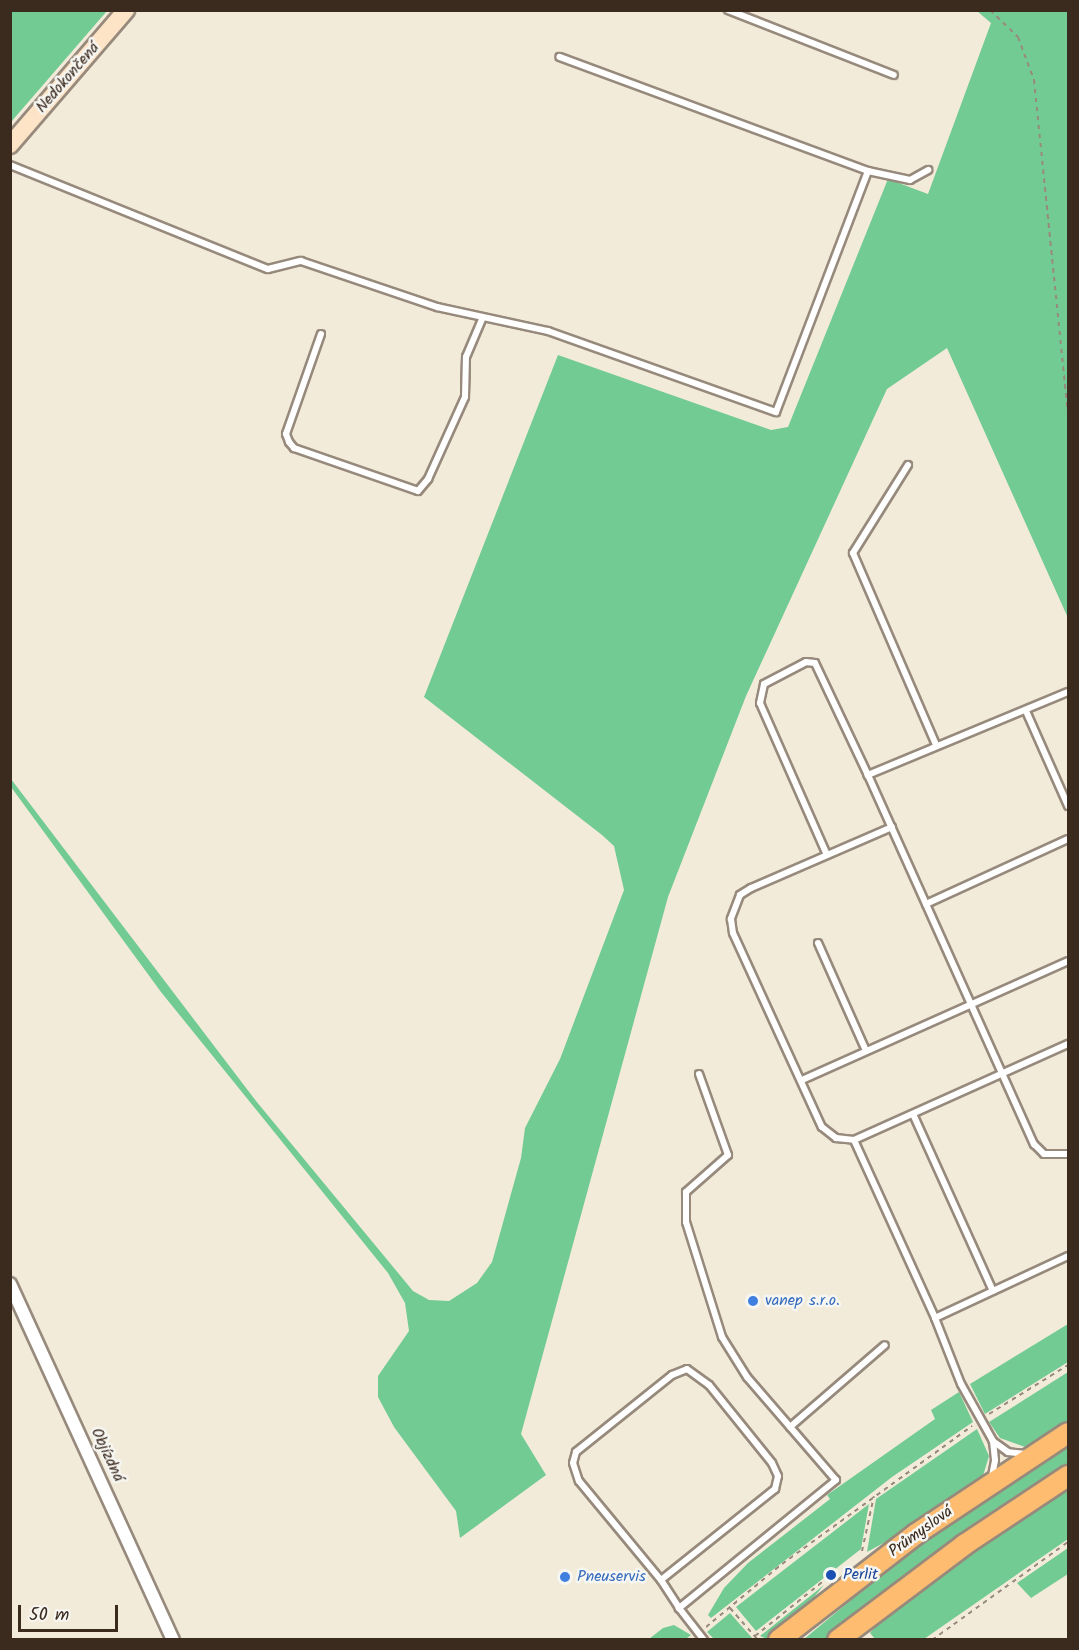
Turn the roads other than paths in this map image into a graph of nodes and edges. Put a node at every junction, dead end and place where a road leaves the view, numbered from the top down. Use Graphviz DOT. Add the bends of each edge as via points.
graph roads {
  1 [pos="126,10"];
  2 [pos="728,10"];
  3 [pos="559,57"];
  4 [pos="894,75"];
  5 [pos="10,145"];
  6 [pos="10,165"];
  7 [pos="928,170"];
  8 [pos="868,171"];
  9 [pos="483,317"];
  10 [pos="321,334"];
  11 [pos="908,465"];
  12 [pos="1068,692"];
  13 [pos="1026,711"];
  14 [pos="936,745"];
  15 [pos="868,775"];
  16 [pos="1068,806"];
  17 [pos="891,827"];
  18 [pos="1068,839"];
  19 [pos="827,855"];
  20 [pos="926,904"];
  21 [pos="818,943"];
  22 [pos="1068,961"];
  23 [pos="970,1005"];
  24 [pos="1068,1044"];
  25 [pos="866,1051"];
  26 [pos="699,1074"];
  27 [pos="1002,1074"];
  28 [pos="802,1080"];
  29 [pos="913,1114"];
  30 [pos="854,1140"];
  31 [pos="1068,1154"];
  32 [pos="1068,1256"];
  33 [pos="10,1284"];
  34 [pos="993,1290"];
  35 [pos="935,1318"];
  36 [pos="885,1345"];
  37 [pos="790,1427"];
  38 [pos="1068,1433"];
  39 [pos="993,1441"];
  40 [pos="1038,1452"];
  41 [pos="1068,1476"];
  42 [pos="986,1486"];
  43 [pos="662,1580"];
  44 [pos="678,1608"];
  45 [pos="173,1640"];
  46 [pos="704,1640"];
  47 [pos="779,1640"];
  48 [pos="838,1640"];
  1 -- 5 [label="street, Nedokončená"];
  2 -- 4 [label="lane"];
  3 -- 8 [label="lane"];
  6 -- 9 [label="lane" via="268,268 301,261 437,307"];
  7 -- 8 [label="lane" via="910,180"];
  8 -- 9 [label="lane" via="776,412 548,331"];
  9 -- 10 [label="lane" via="466,357 465,397 428,479 418,491 294,448 289,442 286,434"];
  11 -- 14 [label="lane" via="853,553"];
  12 -- 13 [label="lane"];
  13 -- 14 [label="lane"];
  13 -- 16 [label="lane"];
  14 -- 15 [label="lane"];
  15 -- 17 [label="lane"];
  15 -- 19 [label="lane" via="815,663 806,662 764,684 760,703"];
  17 -- 19 [label="lane"];
  17 -- 20 [label="lane"];
  18 -- 20 [label="lane"];
  19 -- 28 [label="lane" via="740,896 731,919 733,933"];
  20 -- 23 [label="lane"];
  21 -- 25 [label="lane"];
  22 -- 23 [label="lane"];
  23 -- 25 [label="lane"];
  23 -- 27 [label="lane"];
  24 -- 27 [label="lane"];
  25 -- 28 [label="lane"];
  26 -- 37 [label="lane" via="728,1155 686,1192 686,1222 722,1337 747,1377"];
  27 -- 29 [label="lane"];
  27 -- 31 [label="lane" via="1038,1150 1052,1156"];
  28 -- 30 [label="lane" via="826,1132 836,1138"];
  29 -- 30 [label="lane"];
  29 -- 34 [label="lane"];
  30 -- 35 [label="lane"];
  32 -- 34 [label="lane"];
  33 -- 45 [label="street, Objízdná"];
  34 -- 35 [label="lane"];
  35 -- 39 [label="lane" via="941,1340"];
  36 -- 37 [label="lane"];
  37 -- 44 [label="lane" via="836,1480"];
  38 -- 40 [label="main road, Průmyslová"];
  39 -- 40 [label="lane" via="1008,1452"];
  39 -- 42 [label="lane" via="994,1470"];
  40 -- 42 [label="main road, Průmyslová"];
  41 -- 48 [label="main road" via="964,1545"];
  42 -- 47 [label="main road, Průmyslová"];
  43 -- 43 [label="lane" via="776,1489 778,1476 772,1463 709,1385 687,1369 672,1375 576,1452 573,1463 579,1481"];
  43 -- 44 [label="lane"];
  44 -- 46 [label="lane"];
}
